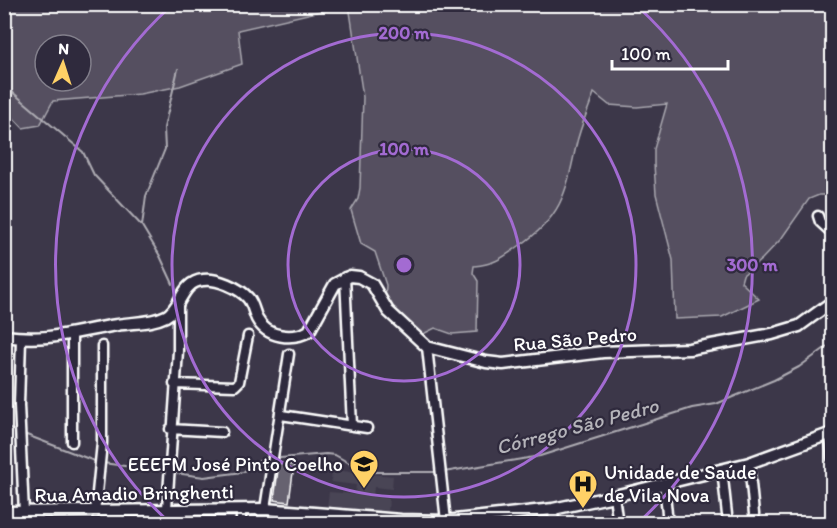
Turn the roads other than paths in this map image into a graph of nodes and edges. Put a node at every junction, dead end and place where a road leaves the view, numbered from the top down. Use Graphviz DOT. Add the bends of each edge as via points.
graph roads {
  1 [pos="818,216"];
  2 [pos="832,233"];
  3 [pos="345,277"];
  4 [pos="832,302"];
  5 [pos="177,305"];
  6 [pos="72,334"];
  7 [pos="4,336"];
  8 [pos="248,336"];
  9 [pos="21,339"];
  10 [pos="102,346"];
  11 [pos="427,347"];
  12 [pos="289,354"];
  13 [pos="174,384"];
  14 [pos="281,415"];
  15 [pos="352,426"];
  16 [pos="367,428"];
  17 [pos="170,429"];
  18 [pos="222,432"];
  19 [pos="831,434"];
  20 [pos="72,442"];
  21 [pos="832,458"];
  22 [pos="749,463"];
  23 [pos="722,469"];
  24 [pos="664,483"];
  25 [pos="614,496"];
  26 [pos="167,508"];
  27 [pos="241,509"];
  28 [pos="265,509"];
  29 [pos="554,509"];
  30 [pos="24,513"];
  31 [pos="95,513"];
  32 [pos="8,516"];
  33 [pos="446,521"];
  34 [pos="241,524"];
  35 [pos="554,524"];
  36 [pos="618,524"];
  37 [pos="668,524"];
  38 [pos="728,524"];
  39 [pos="755,524"];
  1 -- 2 [label="street"];
  3 -- 5 [label="street" via="335,284 314,325 296,336 280,336 266,329 247,297 213,280 190,285"];
  3 -- 11 [label="street, Rua São Pedro" via="359,277 372,284 388,311"];
  3 -- 15 [label="street"];
  4 -- 11 [label="street, Rua São Pedro" via="791,330 689,349 603,352 502,364"];
  5 -- 6 [label="street" via="166,316 151,322"];
  5 -- 13 [label="street"];
  6 -- 9 [label="street"];
  6 -- 20 [label="street"];
  7 -- 9 [label="street"];
  8 -- 13 [label="street" via="235,386"];
  9 -- 30 [label="street"];
  10 -- 31 [label="street" via="101,458"];
  11 -- 33 [label="street"];
  12 -- 14 [label="street"];
  13 -- 17 [label="street"];
  14 -- 15 [label="street"];
  14 -- 28 [label="street"];
  15 -- 16 [label="street"];
  17 -- 18 [label="street"];
  17 -- 26 [label="street"];
  19 -- 21 [label="street"];
  19 -- 22 [label="street, Rua Amadio Bringhenti"];
  22 -- 23 [label="street, Rua Amadio Bringhenti"];
  22 -- 39 [label="street"];
  23 -- 24 [label="street, Rua Amadio Bringhenti"];
  23 -- 38 [label="street"];
  24 -- 25 [label="street, Rua Amadio Bringhenti"];
  24 -- 37 [label="street"];
  25 -- 29 [label="street, Rua Amadio Bringhenti"];
  25 -- 36 [label="street"];
  26 -- 27 [label="street, Rua Amadio Bringhenti"];
  26 -- 31 [label="street, Rua Amadio Bringhenti"];
  27 -- 28 [label="street, Rua Amadio Bringhenti"];
  27 -- 34 [label="street"];
  28 -- 33 [label="street, Rua Amadio Bringhenti"];
  29 -- 33 [label="street, Rua Amadio Bringhenti"];
  29 -- 35 [label="street"];
  30 -- 31 [label="street, Rua Amadio Bringhenti"];
  30 -- 32 [label="street, Rua Amadio Bringhenti"];
}
